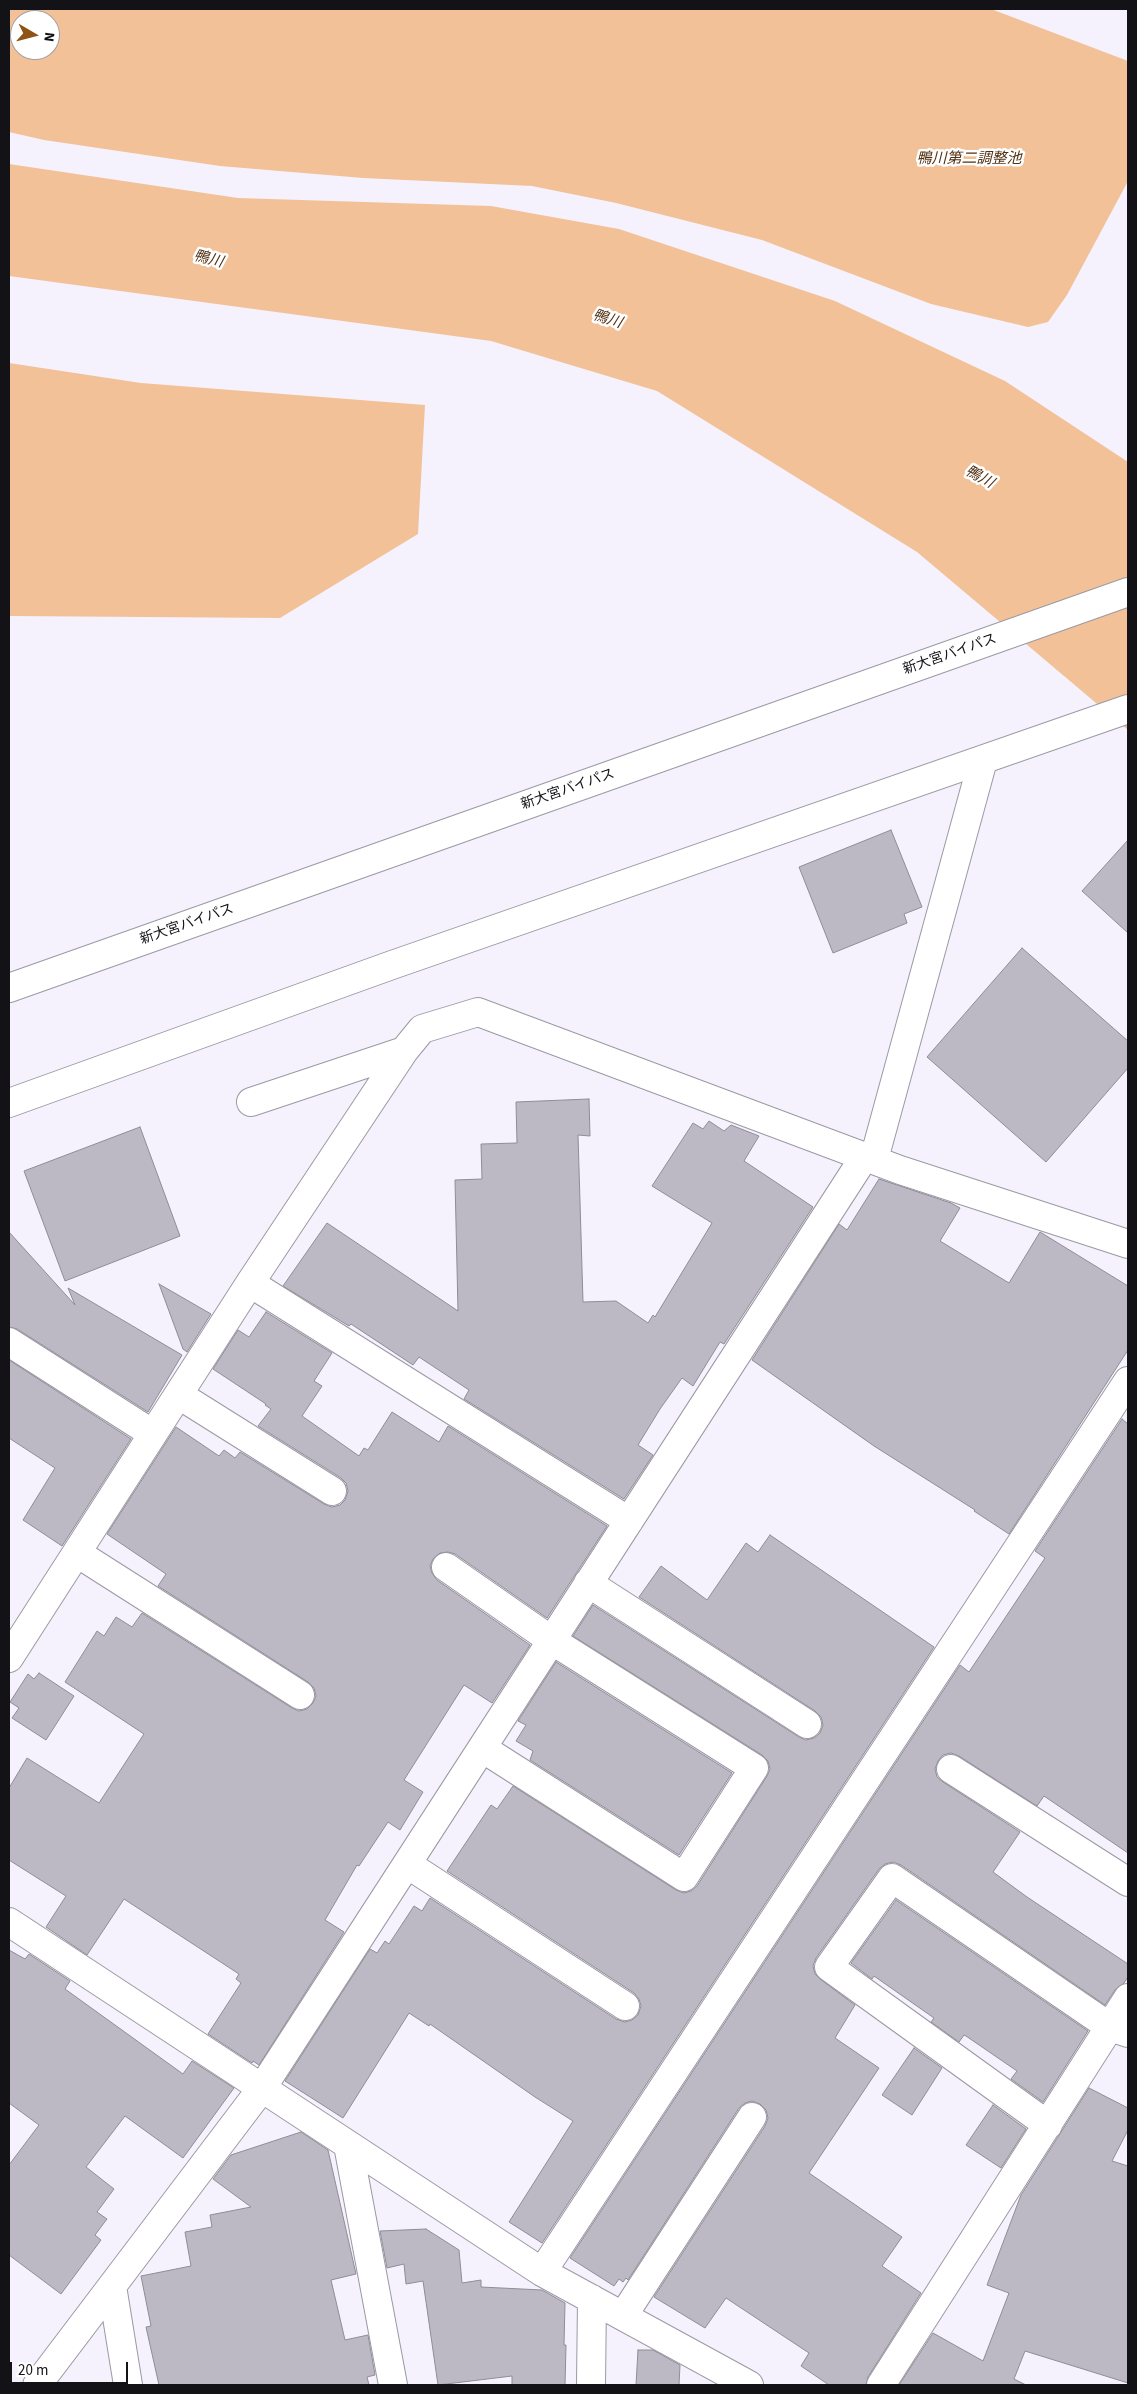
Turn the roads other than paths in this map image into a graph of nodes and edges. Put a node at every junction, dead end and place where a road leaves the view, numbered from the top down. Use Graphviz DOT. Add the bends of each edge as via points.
graph roads {
  1 [pos="1128,592"];
  2 [pos="1128,709"];
  3 [pos="983,760"];
  4 [pos="9,988"];
  5 [pos="404,1051"];
  6 [pos="251,1102"];
  7 [pos="9,1104"];
  8 [pos="869,1158"];
  9 [pos="1128,1244"];
  10 [pos="250,1283"];
  11 [pos="9,1342"];
  12 [pos="1128,1382"];
  13 [pos="178,1395"];
  14 [pos="153,1434"];
  15 [pos="332,1491"];
  16 [pos="629,1521"];
  17 [pos="77,1552"];
  18 [pos="446,1567"];
  19 [pos="588,1583"];
  20 [pos="552,1640"];
  21 [pos="9,1658"];
  22 [pos="300,1695"];
  23 [pos="807,1724"];
  24 [pos="482,1748"];
  25 [pos="951,1769"];
  26 [pos="406,1864"];
  27 [pos="1128,1882"];
  28 [pos="9,1922"];
  29 [pos="1128,1998"];
  30 [pos="625,2006"];
  31 [pos="1119,2030"];
  32 [pos="262,2088"];
  33 [pos="752,2117"];
  34 [pos="1048,2125"];
  35 [pos="348,2145"];
  36 [pos="542,2272"];
  37 [pos="112,2286"];
  38 [pos="592,2299"];
  39 [pos="622,2316"];
  40 [pos="37,2385"];
  41 [pos="128,2385"];
  42 [pos="393,2385"];
  43 [pos="591,2385"];
  44 [pos="749,2385"];
  45 [pos="881,2385"];
  1 -- 4 [label="main road, 新大宮バイパス"];
  2 -- 3 [label="main road"];
  3 -- 7 [label="main road" via="392,965"];
  3 -- 8 [label="main road"];
  5 -- 6 [label="main road"];
  5 -- 8 [label="main road" via="422,1029 478,1012"];
  5 -- 10 [label="main road"];
  8 -- 9 [label="main road"];
  8 -- 16 [label="main road"];
  10 -- 13 [label="main road"];
  10 -- 16 [label="main road"];
  11 -- 14 [label="main road"];
  12 -- 36 [label="main road"];
  13 -- 14 [label="main road"];
  13 -- 15 [label="main road"];
  14 -- 17 [label="main road"];
  16 -- 19 [label="main road"];
  17 -- 21 [label="main road"];
  17 -- 22 [label="main road"];
  18 -- 20 [label="main road"];
  19 -- 20 [label="main road"];
  19 -- 23 [label="main road"];
  20 -- 24 [label="main road"];
  20 -- 24 [label="main road" via="754,1768 684,1876"];
  24 -- 26 [label="main road"];
  25 -- 27 [label="main road"];
  26 -- 30 [label="main road"];
  26 -- 32 [label="main road"];
  28 -- 32 [label="main road"];
  29 -- 31 [label="main road"];
  31 -- 34 [label="main road"];
  31 -- 34 [label="main road" via="892,1878 829,1967"];
  32 -- 35 [label="main road"];
  32 -- 37 [label="main road"];
  33 -- 39 [label="main road"];
  34 -- 45 [label="main road"];
  35 -- 36 [label="main road"];
  35 -- 42 [label="main road"];
  36 -- 38 [label="main road"];
  37 -- 40 [label="main road"];
  37 -- 41 [label="main road"];
  38 -- 39 [label="main road"];
  38 -- 43 [label="main road"];
  39 -- 44 [label="main road"];
}
